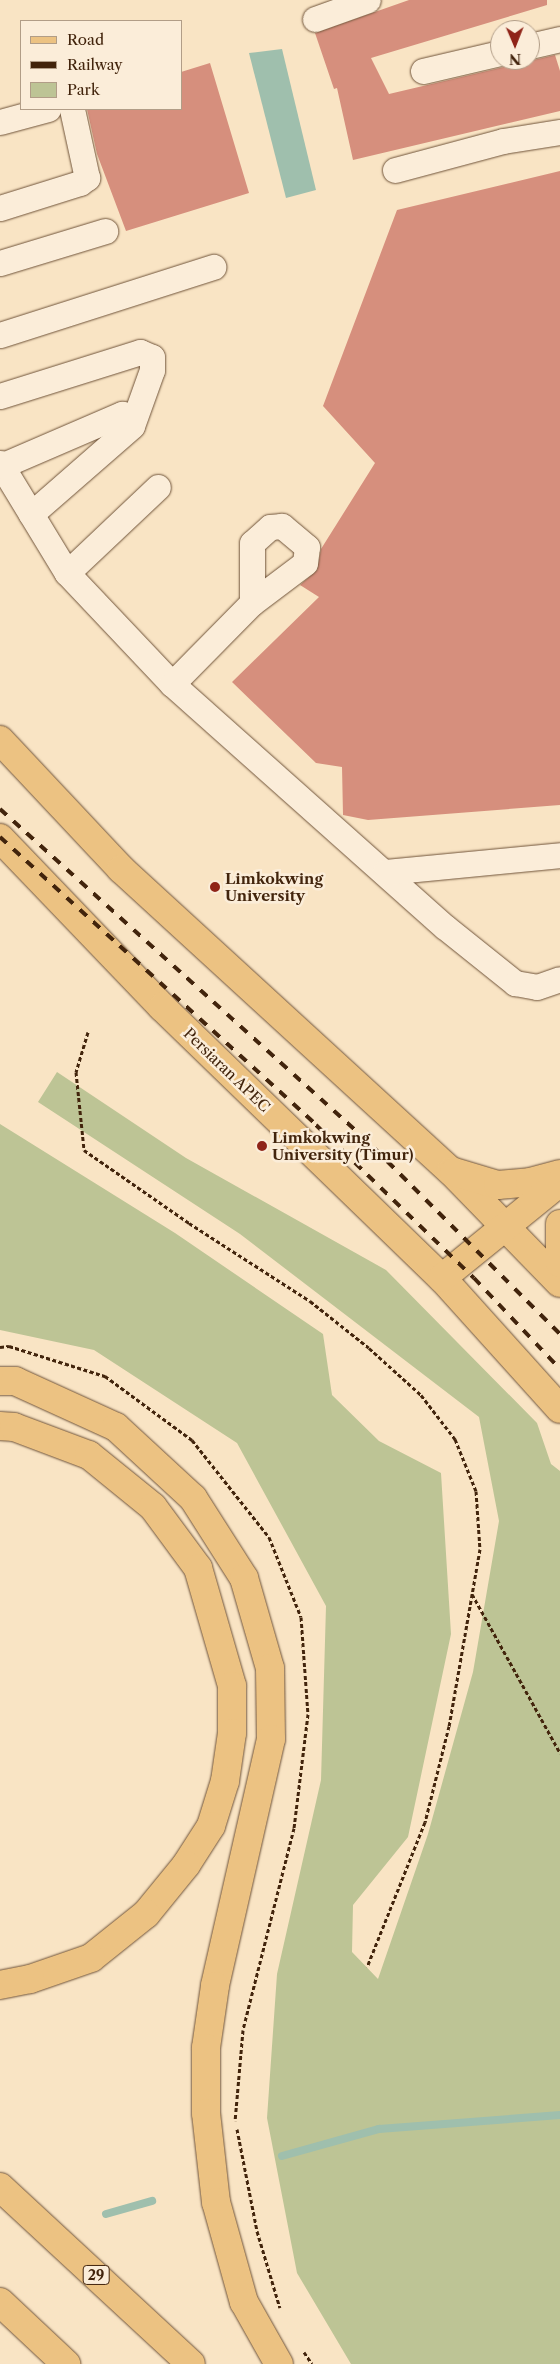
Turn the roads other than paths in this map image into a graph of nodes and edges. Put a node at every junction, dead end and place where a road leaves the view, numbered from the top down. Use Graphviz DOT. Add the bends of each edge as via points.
graph roads {
  1 [pos="368,0"];
  2 [pos="315,19"];
  3 [pos="560,39"];
  4 [pos="540,44"];
  5 [pos="490,55"];
  6 [pos="423,70"];
  7 [pos="44,110"];
  8 [pos="72,110"];
  9 [pos="0,122"];
  10 [pos="560,132"];
  11 [pos="395,170"];
  12 [pos="0,208"];
  13 [pos="105,231"];
  14 [pos="0,263"];
  15 [pos="213,267"];
  16 [pos="0,335"];
  17 [pos="0,396"];
  18 [pos="134,418"];
  19 [pos="1,464"];
  20 [pos="158,487"];
  21 [pos="31,514"];
  22 [pos="67,573"];
  23 [pos="252,603"];
  24 [pos="172,684"];
  25 [pos="0,740"];
  26 [pos="0,838"];
  27 [pos="560,855"];
  28 [pos="385,872"];
  29 [pos="560,979"];
  30 [pos="451,1171"];
  31 [pos="560,1174"];
  32 [pos="560,1182"];
  33 [pos="560,1224"];
  34 [pos="507,1226"];
  35 [pos="560,1263"];
  36 [pos="442,1278"];
  37 [pos="560,1283"];
  38 [pos="0,1381"];
  39 [pos="560,1409"];
  40 [pos="0,1426"];
  41 [pos="0,1985"];
  42 [pos="0,2186"];
  43 [pos="0,2302"];
  44 [pos="0,2320"];
  45 [pos="65,2364"];
  46 [pos="191,2364"];
  47 [pos="279,2364"];
  1 -- 2 [label="lane"];
  3 -- 4 [label="lane"];
  5 -- 6 [label="lane"];
  7 -- 9 [label="lane"];
  8 -- 12 [label="lane" via="87,178"];
  10 -- 11 [label="lane" via="503,141"];
  13 -- 14 [label="lane"];
  15 -- 16 [label="lane"];
  17 -- 18 [label="lane" via="140,352 152,357 152,370"];
  18 -- 19 [label="lane" via="122,414"];
  18 -- 21 [label="lane" via="132,426 111,447"];
  19 -- 21 [label="lane"];
  20 -- 22 [label="lane"];
  21 -- 22 [label="lane"];
  22 -- 24 [label="lane"];
  23 -- 24 [label="lane"];
  24 -- 28 [label="lane"];
  25 -- 30 [label="main road" via="121,869"];
  26 -- 36 [label="main road, Persiaran APEC" via="162,1007"];
  27 -- 28 [label="lane"];
  28 -- 29 [label="lane" via="515,983 537,987"];
  30 -- 31 [label="main road" via="473,1180 498,1184 530,1182"];
  30 -- 34 [label="main road"];
  32 -- 34 [label="main road"];
  33 -- 35 [label="main road"];
  34 -- 36 [label="main road"];
  34 -- 37 [label="main road"];
  36 -- 39 [label="main road, Persiaran APEC"];
  38 -- 47 [label="main road" via="15,1381 116,1426 193,1498 244,1578 270,1668 271,1739 215,1986 206,2048 206,2112 216,2202 244,2302"];
  40 -- 41 [label="main road" via="89,1455 153,1507 198,1568 232,1686 232,1733 225,1781 211,1826 186,1865 146,1914 91,1958 30,1979"];
  42 -- 46 [label="main road, 29"];
  43 -- 45 [label="main road"];
  44 -- 45 [label="main road"];
}
